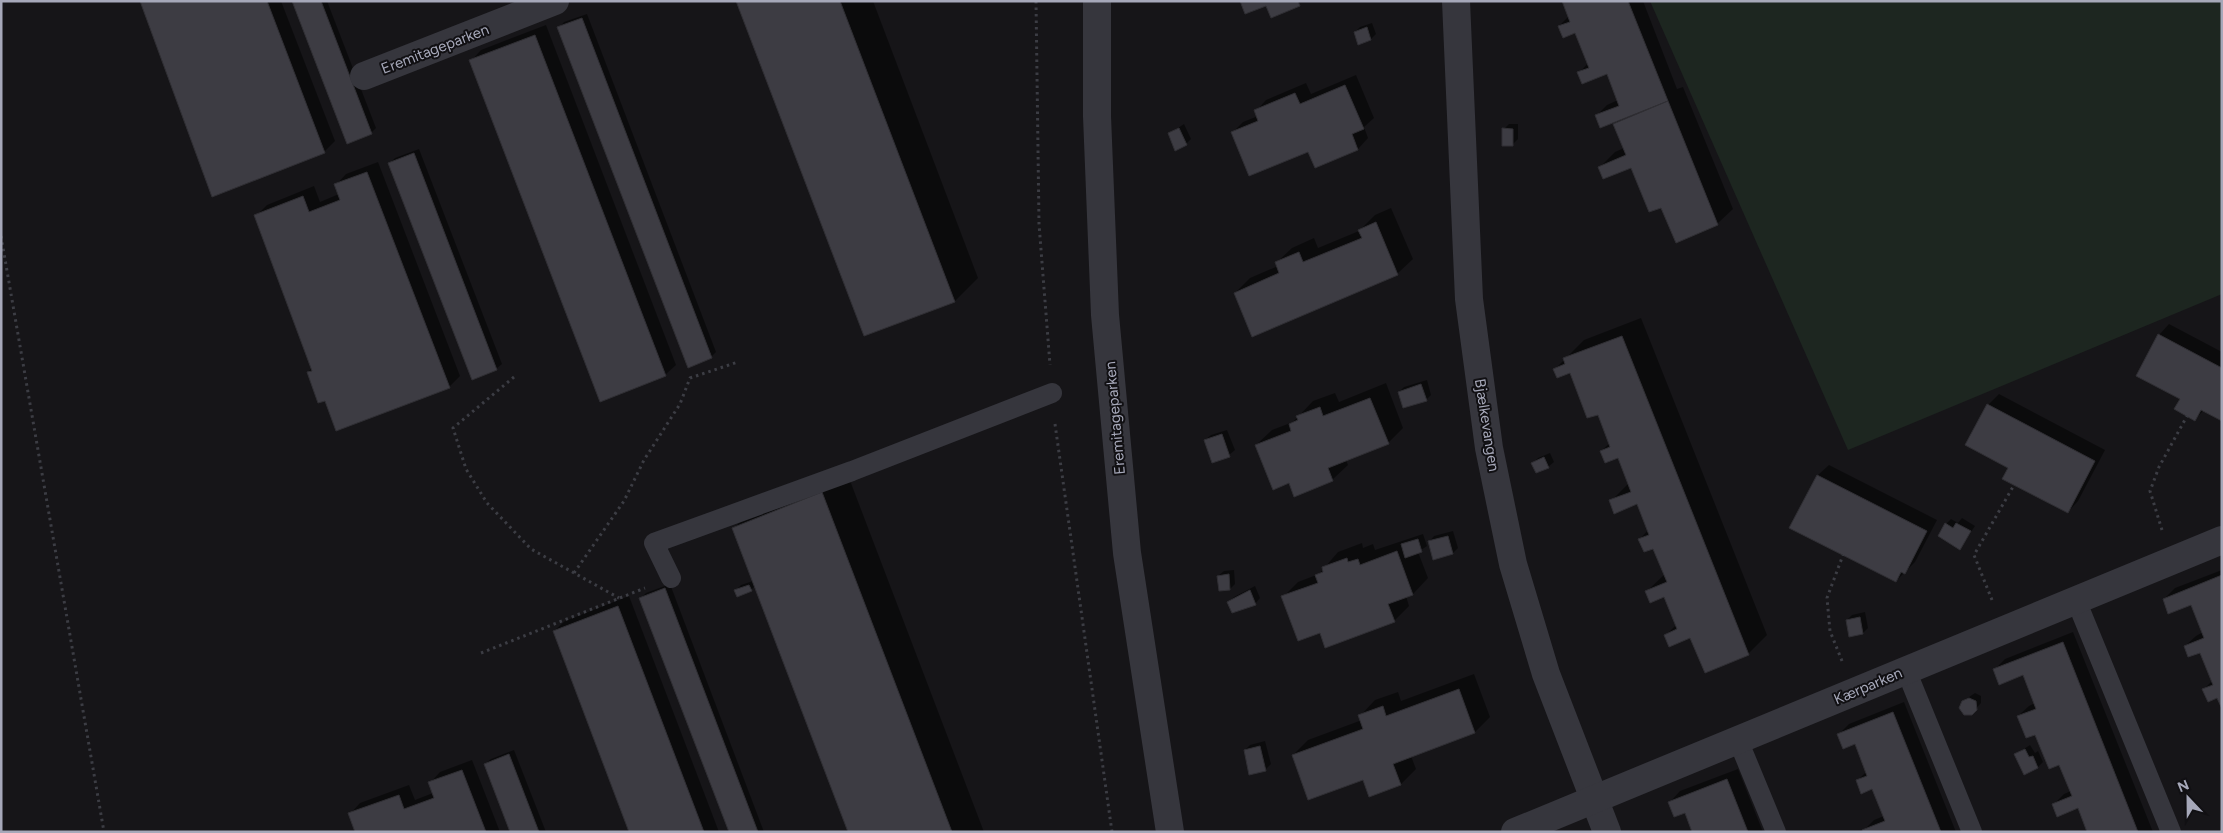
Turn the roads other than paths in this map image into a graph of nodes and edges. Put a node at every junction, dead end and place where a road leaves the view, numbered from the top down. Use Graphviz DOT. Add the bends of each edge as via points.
graph roads {
  1 [pos="555,1"];
  2 [pos="1097,1"];
  3 [pos="1456,1"];
  4 [pos="502,12"];
  5 [pos="364,76"];
  6 [pos="1052,394"];
  7 [pos="2222,540"];
  8 [pos="671,578"];
  9 [pos="2076,600"];
  10 [pos="1906,670"];
  11 [pos="1738,740"];
  12 [pos="1594,799"];
  13 [pos="1170,832"];
  14 [pos="1515,832"];
  15 [pos="1607,832"];
  16 [pos="1776,832"];
  17 [pos="1972,832"];
  18 [pos="2171,832"];
  1 -- 4 [label="street, Eremitageparken"];
  2 -- 13 [label="street, Eremitageparken" via="1097,116 1111,375 1127,553"];
  3 -- 12 [label="street, Bjælkevangen" via="1469,299 1489,448 1519,582 1546,674"];
  4 -- 5 [label="street, Eremitageparken"];
  6 -- 8 [label="lane" via="654,543"];
  7 -- 9 [label="street, Kærparken"];
  9 -- 10 [label="street, Kærparken"];
  9 -- 18 [label="lane"];
  10 -- 11 [label="street, Kærparken"];
  10 -- 17 [label="lane"];
  11 -- 12 [label="street, Kærparken"];
  11 -- 16 [label="lane"];
  12 -- 14 [label="street, Kærparken"];
  12 -- 15 [label="street, Bjælkevangen"];
}
